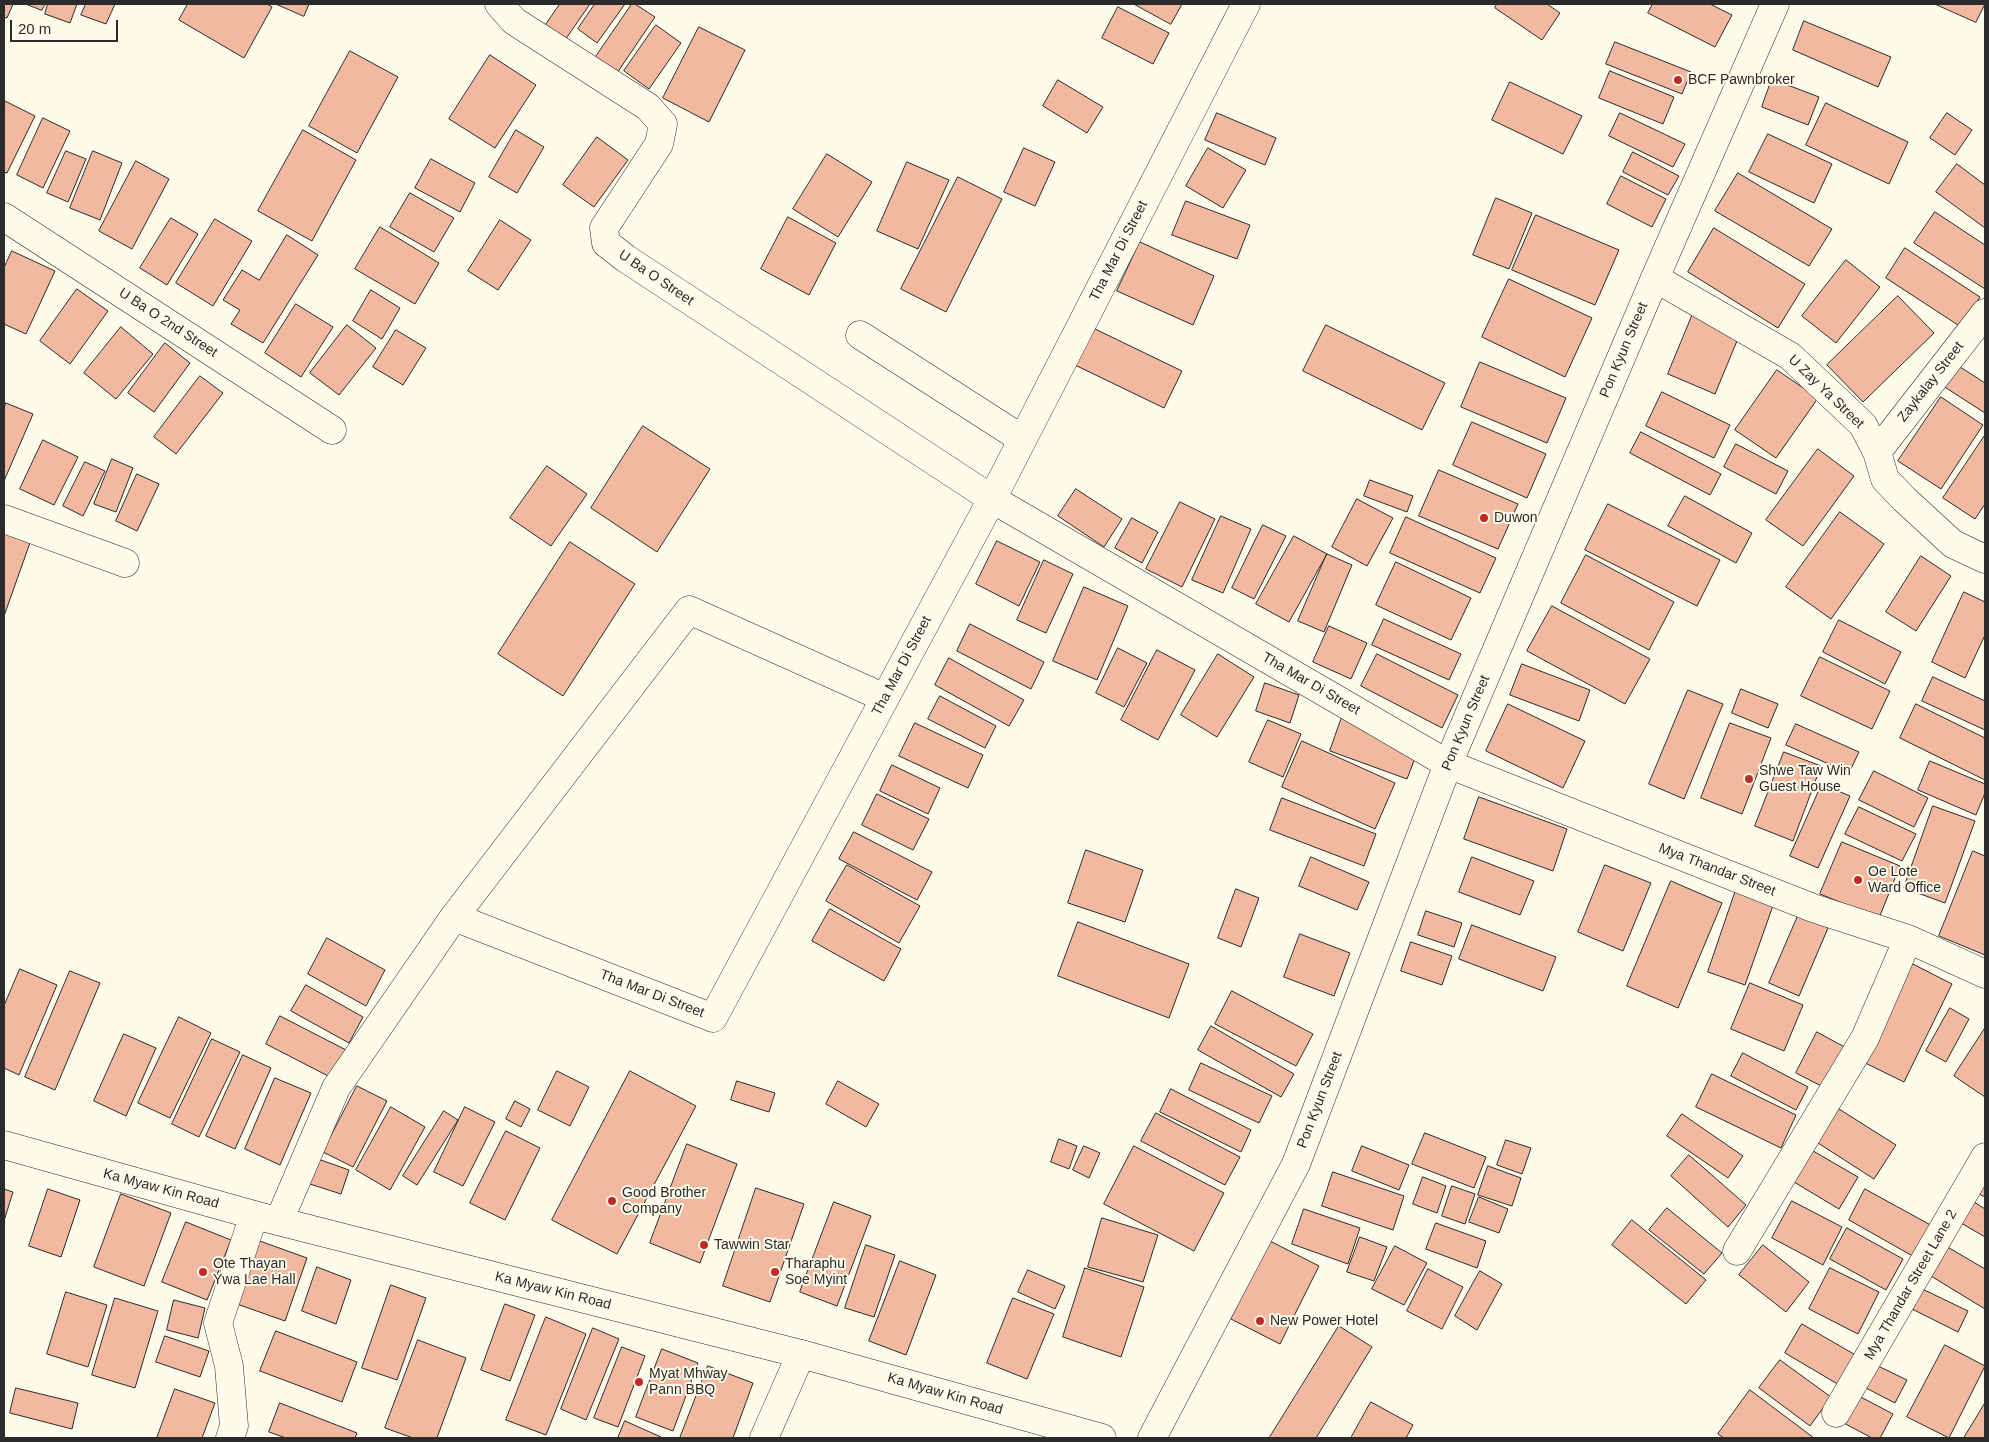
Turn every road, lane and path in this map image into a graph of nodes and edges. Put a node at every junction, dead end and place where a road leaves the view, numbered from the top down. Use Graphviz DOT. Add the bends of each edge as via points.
graph roads {
  1 [pos="499,4"];
  2 [pos="1246,4"];
  3 [pos="1776,4"];
  4 [pos="4,217"];
  5 [pos="1655,278"];
  6 [pos="1985,313"];
  7 [pos="860,335"];
  8 [pos="332,430"];
  9 [pos="1022,439"];
  10 [pos="1877,452"];
  11 [pos="992,498"];
  12 [pos="4,519"];
  13 [pos="1985,560"];
  14 [pos="125,563"];
  15 [pos="885,698"];
  16 [pos="1448,764"];
  17 [pos="454,917"];
  18 [pos="1908,940"];
  19 [pos="1985,974"];
  20 [pos="4,1145"];
  21 [pos="1985,1157"];
  22 [pos="266,1218"];
  23 [pos="1737,1251"];
  24 [pos="800,1354"];
  25 [pos="1836,1413"];
  26 [pos="230,1438"];
  27 [pos="764,1438"];
  28 [pos="1102,1438"];
  29 [pos="1152,1438"];
  1 -- 11 [label="street, U Ba O Street" via="514,21 648,107 663,124 660,144 604,228 606,243"];
  2 -- 9 [label="street, Tha Mar Di Street"];
  3 -- 5 [label="street, Pon Kyun Street"];
  4 -- 8 [label="street, U Ba O 2nd Street"];
  5 -- 10 [label="street, U Zay Ya Street" via="1790,356 1863,425"];
  5 -- 16 [label="street, Pon Kyun Street"];
  6 -- 10 [label="street, Zaykalay Street"];
  7 -- 9 [label="street"];
  9 -- 11 [label="street, Tha Mar Di Street"];
  10 -- 13 [label="street, U Zay Ya Street" via="1885,480 1904,499 1953,544"];
  11 -- 15 [label="street, Tha Mar Di Street"];
  11 -- 16 [label="street, Tha Mar Di Street"];
  12 -- 14 [label="street"];
  15 -- 17 [label="street" via="688,610"];
  15 -- 17 [label="street, Tha Mar Di Street" via="713,1018"];
  16 -- 18 [label="street, Mya Thandar Street" via="1814,908"];
  16 -- 29 [label="street, Pon Kyun Street" via="1296,1164"];
  17 -- 22 [label="street" via="336,1088"];
  18 -- 19 [label="street, Mya Thandar Street"];
  18 -- 23 [label="street" via="1865,1038"];
  20 -- 22 [label="street, Ka Myaw Kin Road"];
  21 -- 25 [label="street, Mya Thandar Street Lane 2"];
  22 -- 24 [label="street, Ka Myaw Kin Road"];
  22 -- 26 [label="street" via="218,1323 229,1366 234,1426"];
  24 -- 27 [label="street"];
  24 -- 28 [label="street, Ka Myaw Kin Road"];
}
